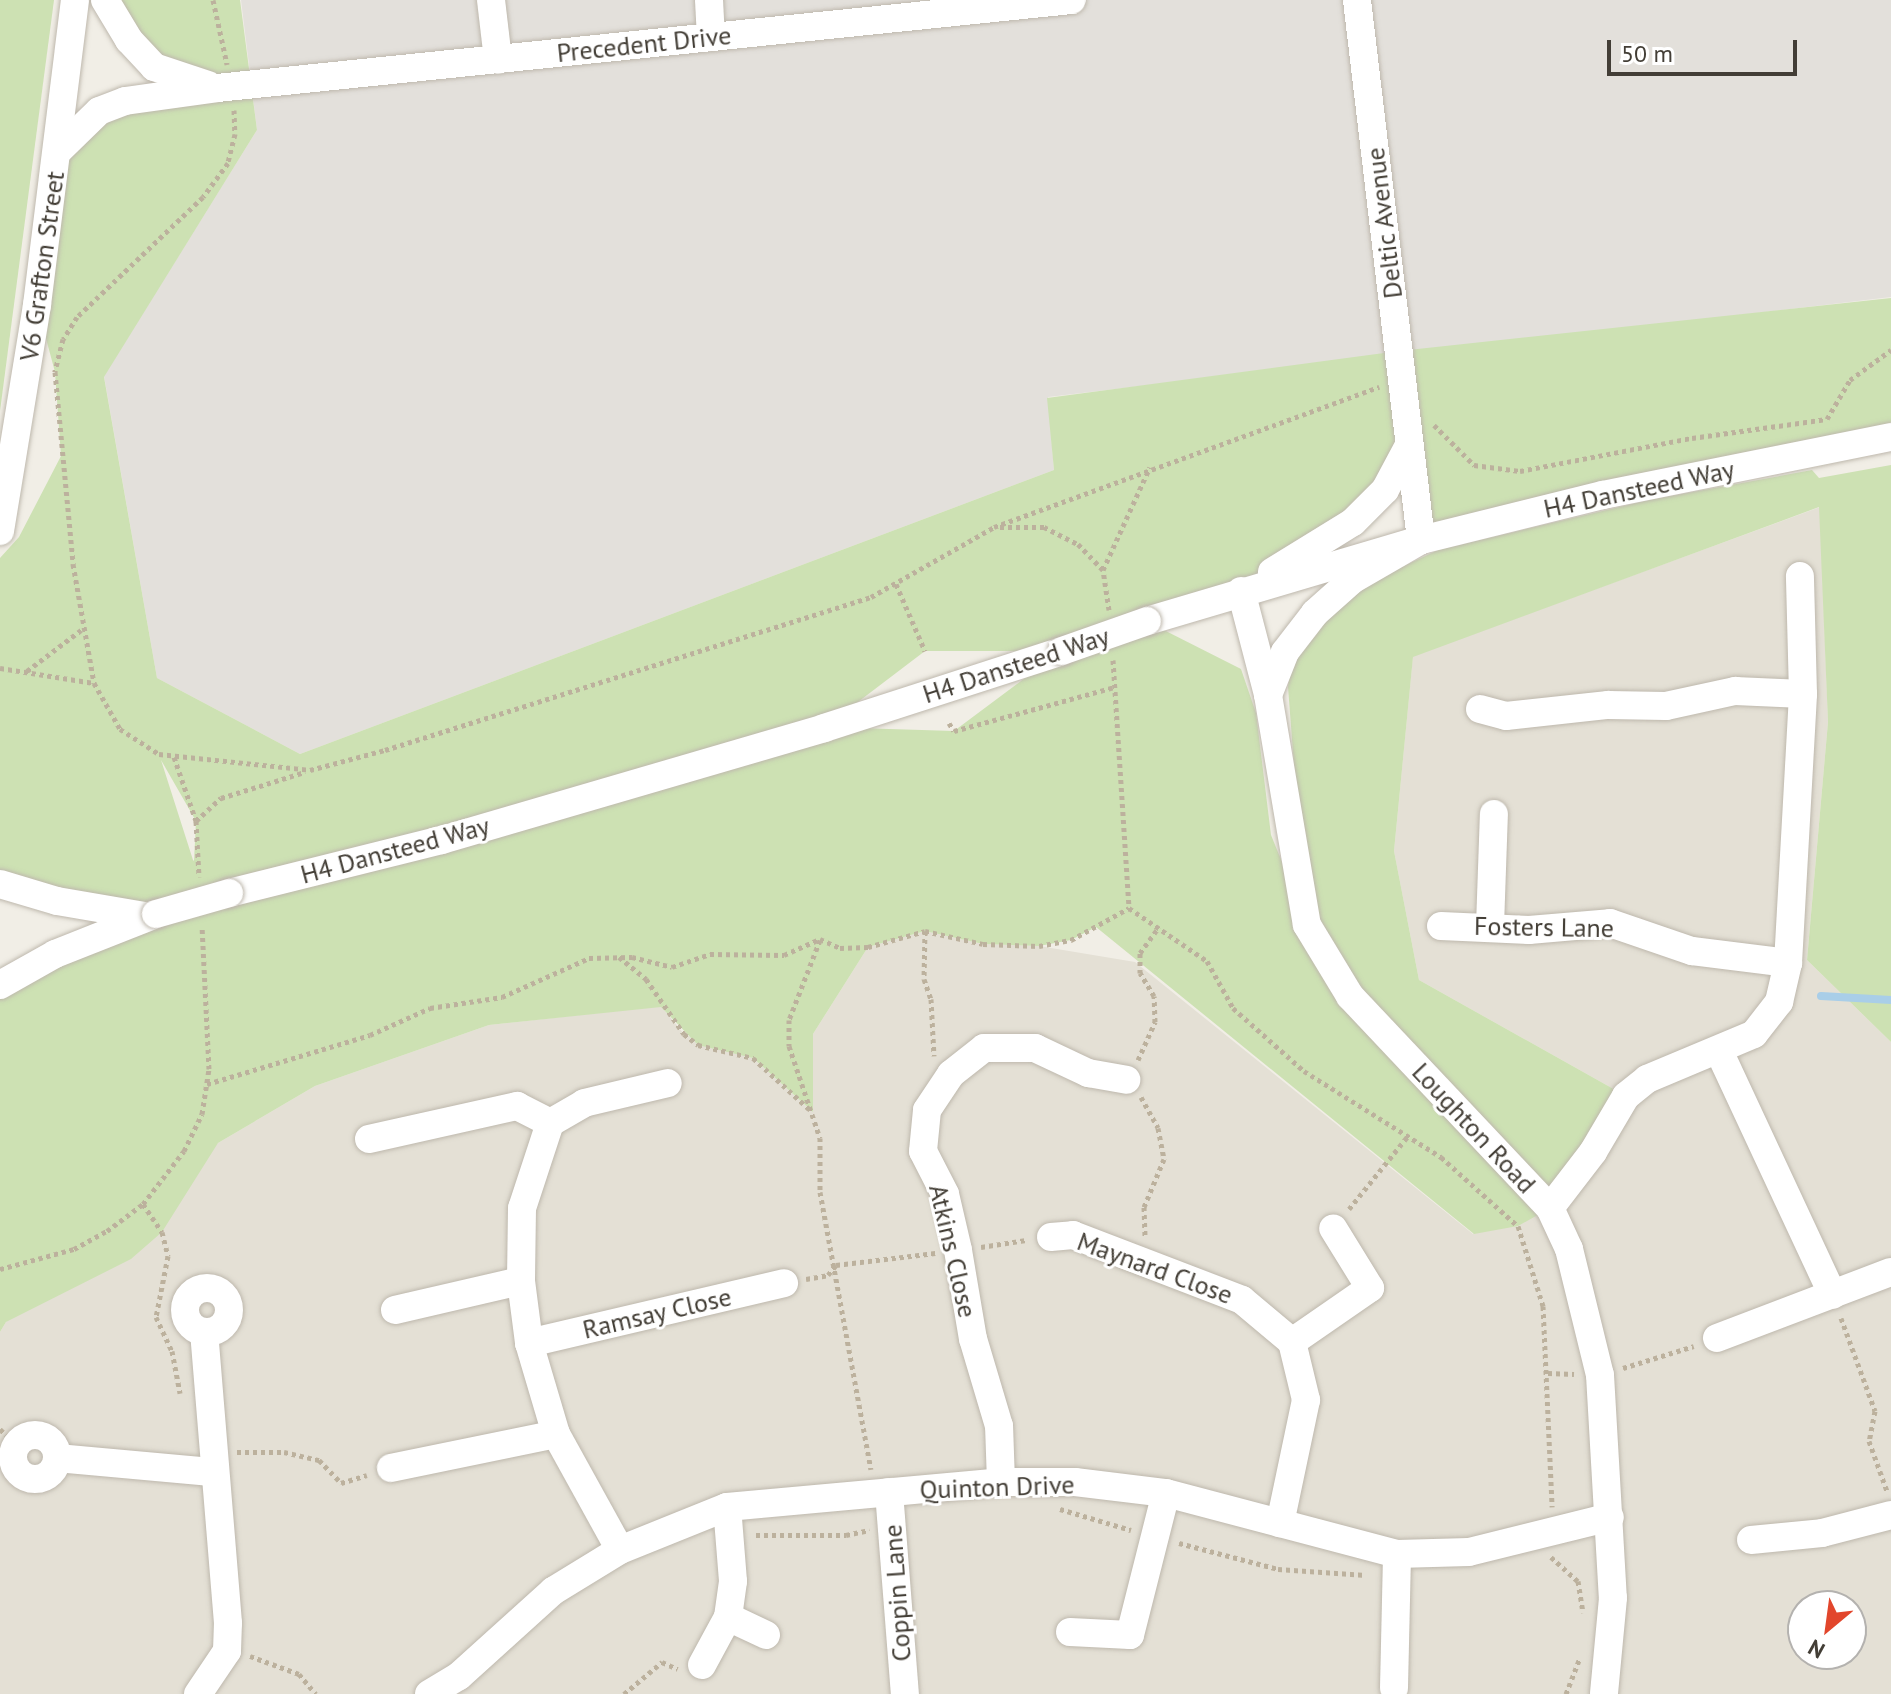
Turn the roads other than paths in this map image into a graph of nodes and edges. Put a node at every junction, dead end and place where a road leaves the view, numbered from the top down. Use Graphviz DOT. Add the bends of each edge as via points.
graph roads {
  1 [pos="75,0"];
  2 [pos="105,0"];
  3 [pos="491,0"];
  4 [pos="709,0"];
  5 [pos="1071,0"];
  6 [pos="1357,0"];
  7 [pos="847,12"];
  8 [pos="711,37"];
  9 [pos="498,60"];
  10 [pos="225,87"];
  11 [pos="58,151"];
  12 [pos="1891,437"];
  13 [pos="1408,447"];
  14 [pos="0,531"];
  15 [pos="1421,540"];
  16 [pos="1800,576"];
  17 [pos="1241,591"];
  18 [pos="1803,694"];
  19 [pos="1268,695"];
  20 [pos="1480,709"];
  21 [pos="1494,814"];
  22 [pos="0,884"];
  23 [pos="151,915"];
  24 [pos="1441,926"];
  25 [pos="1490,926"];
  26 [pos="1788,963"];
  27 [pos="0,985"];
  28 [pos="1719,1051"];
  29 [pos="1126,1080"];
  30 [pos="668,1083"];
  31 [pos="550,1123"];
  32 [pos="369,1139"];
  33 [pos="1550,1208"];
  34 [pos="1333,1228"];
  35 [pos="1051,1237"];
  36 [pos="1891,1272"];
  37 [pos="521,1281"];
  38 [pos="784,1283"];
  39 [pos="1833,1295"];
  40 [pos="395,1310"];
  41 [pos="204,1332"];
  42 [pos="1717,1338"];
  43 [pos="1292,1342"];
  44 [pos="529,1343"];
  45 [pos="556,1434"];
  46 [pos="8,1437"];
  47 [pos="211,1462"];
  48 [pos="391,1468"];
  49 [pos="1001,1482"];
  50 [pos="882,1492"];
  51 [pos="1166,1493"];
  52 [pos="1891,1515"];
  53 [pos="1610,1517"];
  54 [pos="728,1521"];
  55 [pos="1280,1523"];
  56 [pos="1751,1540"];
  57 [pos="620,1550"];
  58 [pos="1397,1566"];
  59 [pos="728,1617"];
  60 [pos="1070,1632"];
  61 [pos="766,1635"];
  62 [pos="702,1665"];
  63 [pos="467,1685"];
  64 [pos="1394,1688"];
  65 [pos="198,1694"];
  66 [pos="429,1694"];
  67 [pos="905,1694"];
  68 [pos="1604,1694"];
  1 -- 11 [label="street, V6 Grafton Street"];
  2 -- 10 [label="street, Precedent Drive" via="129,40 154,67"];
  3 -- 9 [label="street"];
  4 -- 8 [label="street"];
  5 -- 7 [label="street, Precedent Drive"];
  6 -- 13 [label="street, Deltic Avenue"];
  7 -- 8 [label="street, Precedent Drive"];
  8 -- 9 [label="street, Precedent Drive"];
  9 -- 10 [label="street, Precedent Drive"];
  10 -- 11 [label="street, Precedent Drive" via="125,101 99,111"];
  11 -- 14 [label="street, V6 Grafton Street"];
  12 -- 15 [label="street, H4 Dansteed Way" via="1603,495"];
  13 -- 15 [label="street, Deltic Avenue"];
  13 -- 17 [label="street" via="1385,490 1353,522"];
  15 -- 17 [label="street, H4 Dansteed Way"];
  15 -- 19 [label="street" via="1352,580 1315,613 1285,652"];
  16 -- 18 [label="street"];
  17 -- 19 [label="street, Loughton Road"];
  17 -- 23 [label="street, H4 Dansteed Way, bridge" via="824,728 458,835"];
  18 -- 20 [label="street" via="1735,691 1666,706 1608,705 1506,716"];
  18 -- 26 [label="street"];
  19 -- 33 [label="street, Loughton Road" via="1307,925 1350,996"];
  21 -- 25 [label="street"];
  22 -- 23 [label="street, H4 Dansteed Way" via="57,901"];
  23 -- 27 [label="street, H4 Dansteed Way" via="55,954"];
  24 -- 25 [label="street, Fosters Lane"];
  25 -- 26 [label="street, Fosters Lane" via="1529,930 1610,923 1692,951"];
  26 -- 28 [label="street" via="1779,1002 1754,1034"];
  28 -- 33 [label="street" via="1647,1079 1626,1096 1593,1152"];
  28 -- 39 [label="street"];
  29 -- 49 [label="street, Atkins Close" via="1088,1073 1035,1048 984,1048 951,1074 927,1110 923,1151 945,1194 973,1339 999,1426"];
  30 -- 31 [label="street" via="584,1103"];
  31 -- 32 [label="street" via="517,1106"];
  31 -- 37 [label="street" via="522,1208"];
  33 -- 53 [label="street, Loughton Road" via="1569,1249 1600,1375"];
  34 -- 43 [label="street" via="1370,1288"];
  35 -- 43 [label="street, Maynard Close" via="1073,1235 1242,1300"];
  36 -- 39 [label="street"];
  37 -- 40 [label="street"];
  37 -- 44 [label="street"];
  38 -- 44 [label="street, Ramsay Close"];
  39 -- 42 [label="street"];
  41 -- 47 [label="street"];
  43 -- 55 [label="street" via="1306,1400"];
  44 -- 45 [label="street"];
  45 -- 48 [label="street"];
  45 -- 57 [label="street"];
  46 -- 47 [label="street" via="42,1436 53,1445 57,1458"];
  47 -- 65 [label="street" via="227,1651"];
  49 -- 50 [label="street, Quinton Drive"];
  49 -- 51 [label="street, Quinton Drive" via="1075,1482"];
  50 -- 54 [label="street, Quinton Drive"];
  50 -- 67 [label="street, Coppin Lane" via="892,1525"];
  51 -- 55 [label="street, Quinton Drive"];
  51 -- 60 [label="street" via="1129,1644"];
  52 -- 56 [label="street" via="1822,1533"];
  53 -- 58 [label="street, Quinton Drive"];
  53 -- 68 [label="street, Loughton Road" via="1613,1598"];
  54 -- 57 [label="street, Quinton Drive"];
  54 -- 59 [label="street"];
  55 -- 58 [label="street, Quinton Drive"];
  57 -- 63 [label="street, Quinton Drive" via="553,1591"];
  58 -- 64 [label="street"];
  59 -- 61 [label="street"];
  59 -- 62 [label="street"];
  63 -- 66 [label="street, Quinton Drive"];
}
